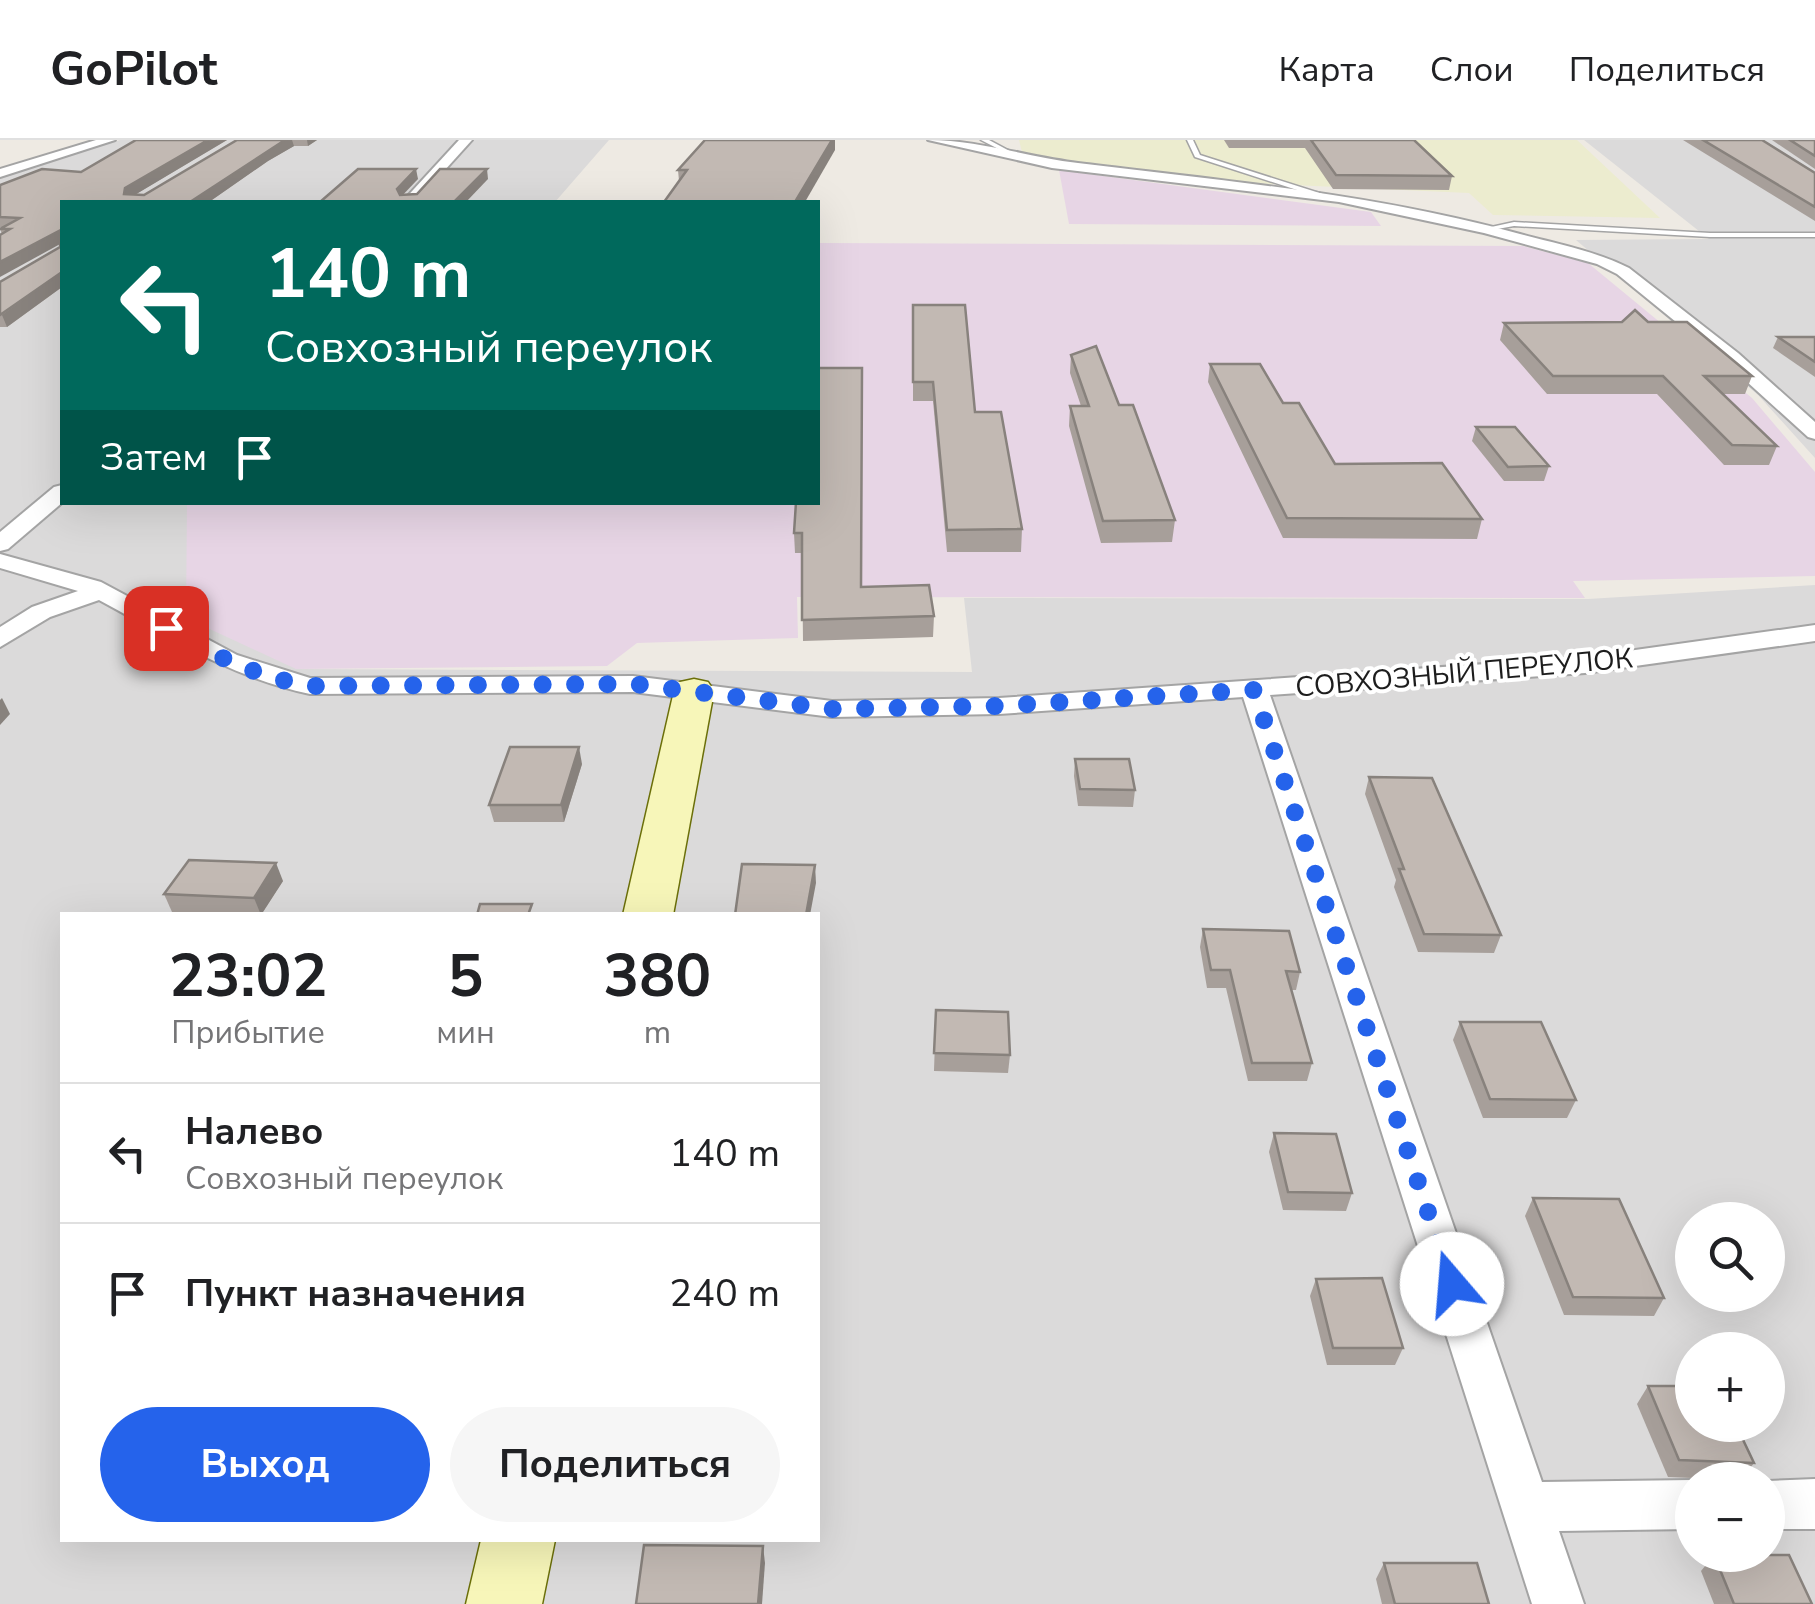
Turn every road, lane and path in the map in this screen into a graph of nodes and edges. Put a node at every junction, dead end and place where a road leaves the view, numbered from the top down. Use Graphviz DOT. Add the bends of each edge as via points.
graph roads {
  1 [pos="109,140"];
  2 [pos="466,140"];
  3 [pos="934,140"];
  4 [pos="984,140"];
  5 [pos="1190,140"];
  6 [pos="1018,156"];
  7 [pos="0,173"];
  8 [pos="1328,196"];
  9 [pos="411,200"];
  10 [pos="1486,228"];
  11 [pos="1815,235"];
  12 [pos="1815,433"];
  13 [pos="60,494"];
  14 [pos="0,544"];
  15 [pos="0,560"];
  16 [pos="102,591"];
  17 [pos="1815,633"];
  18 [pos="0,639"];
  19 [pos="1254,690"];
  20 [pos="694,691"];
  21 [pos="649,912"];
  22 [pos="1815,1504"];
  23 [pos="1785,1505"];
  24 [pos="1675,1506"];
  25 [pos="1526,1507"];
  26 [pos="518,1542"];
  27 [pos="504,1604"];
  28 [pos="1558,1604"];
  1 -- 7 [label="street"];
  2 -- 9 [label="street"];
  3 -- 6 [label="street"];
  4 -- 6 [label="lane"];
  5 -- 8 [label="lane" via="1197,156"];
  6 -- 8 [label="street"];
  8 -- 10 [label="street"];
  10 -- 11 [label="lane"];
  10 -- 12 [label="street" via="1623,271"];
  13 -- 14 [label="street"];
  15 -- 16 [label="street, СОВХОЗНЫЙ ПЕРЕУЛОК"];
  16 -- 18 [label="street" via="41,612"];
  16 -- 20 [label="street, СОВХОЗНЫЙ ПЕРЕУЛОК" via="232,665 274,680 310,686 634,684"];
  17 -- 19 [label="street, СОВХОЗНЫЙ ПЕРЕУЛОК" via="1584,665"];
  19 -- 20 [label="street, СОВХОЗНЫЙ ПЕРЕУЛОК" via="832,709"];
  19 -- 25 [label="street"];
  20 -- 21 [label="street"];
  22 -- 23 [label="street"];
  24 -- 25 [label="street"];
  25 -- 28 [label="street"];
  26 -- 27 [label="street"];
}
